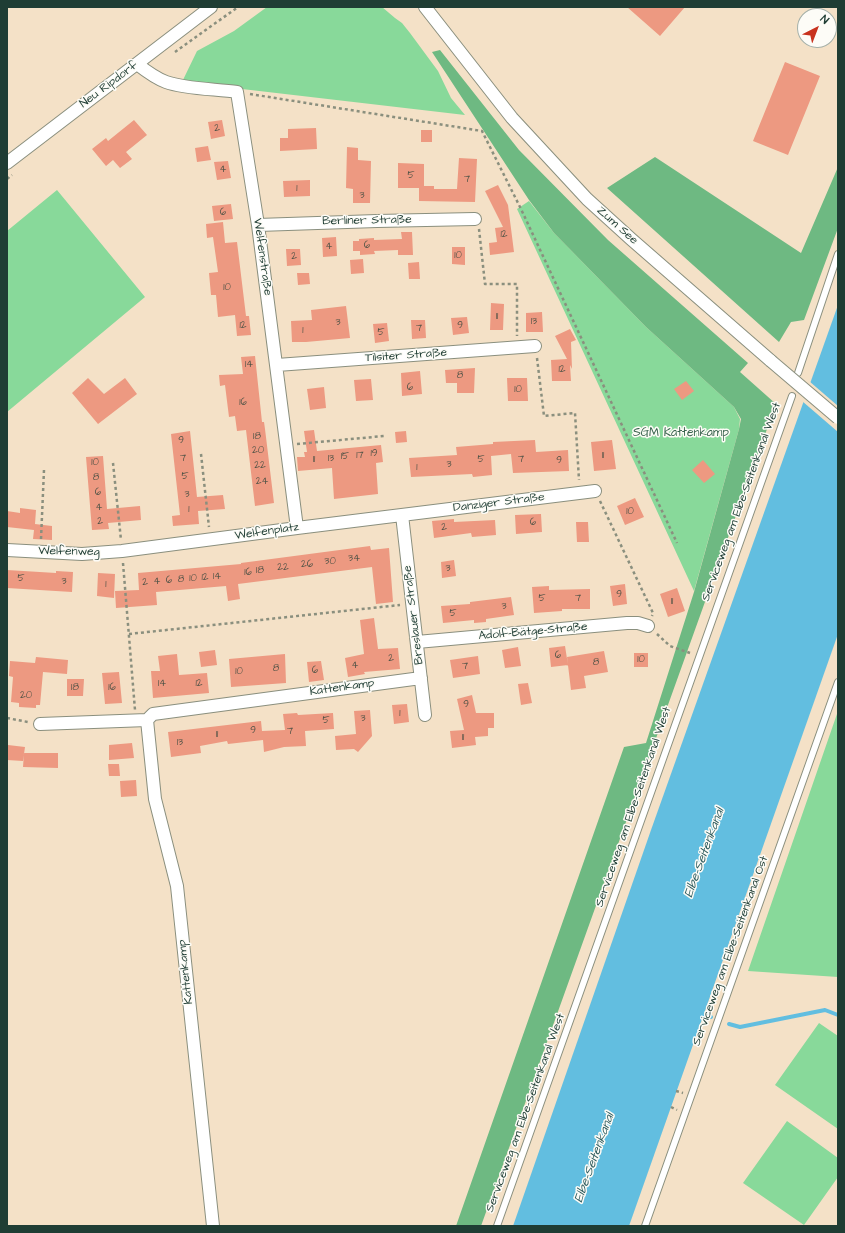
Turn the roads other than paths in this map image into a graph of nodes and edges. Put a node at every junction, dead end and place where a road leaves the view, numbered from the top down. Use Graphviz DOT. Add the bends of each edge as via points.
graph roads {
  1 [pos="211,7"];
  2 [pos="425,7"];
  3 [pos="137,64"];
  4 [pos="7,163"];
  5 [pos="475,220"];
  6 [pos="258,225"];
  7 [pos="838,254"];
  8 [pos="535,346"];
  9 [pos="276,365"];
  10 [pos="798,373"];
  11 [pos="792,396"];
  12 [pos="838,418"];
  13 [pos="595,491"];
  14 [pos="402,515"];
  15 [pos="297,528"];
  16 [pos="7,550"];
  17 [pos="127,551"];
  18 [pos="648,626"];
  19 [pos="417,642"];
  20 [pos="421,678"];
  21 [pos="838,682"];
  22 [pos="425,715"];
  23 [pos="141,720"];
  24 [pos="40,724"];
  25 [pos="213,1226"];
  26 [pos="497,1226"];
  27 [pos="645,1226"];
  1 -- 3 [label="street, Neu Ripdorf"];
  2 -- 12 [label="street, Zum See, bridge" via="512,118 587,199"];
  3 -- 4 [label="street, Neu Ripdorf"];
  3 -- 6 [label="street, Welfenstraße" via="165,82 237,92"];
  5 -- 6 [label="street, Berliner Straße"];
  6 -- 9 [label="street, Welfenstraße"];
  7 -- 10 [label="lane"];
  8 -- 9 [label="street, Tilsiter Straße"];
  9 -- 15 [label="street, Welfenstraße"];
  11 -- 26 [label="lane, Serviceweg am Elbe-Seitenkanal West"];
  13 -- 14 [label="street, Danziger Straße"];
  14 -- 15 [label="street, Welfenplatz"];
  14 -- 19 [label="street, Breslauer Straße"];
  15 -- 17 [label="street, Welfenplatz"];
  16 -- 17 [label="street, Welfenweg" via="82,554"];
  18 -- 19 [label="street, Adolf-Bätge-Straße" via="627,623"];
  19 -- 20 [label="street, Breslauer Straße"];
  20 -- 22 [label="street, Breslauer Straße"];
  20 -- 23 [label="street, Kattenkamp" via="154,714"];
  21 -- 27 [label="lane, Serviceweg am Elbe-Seitenkanal Ost"];
  23 -- 24 [label="street, Kattenkamp"];
  23 -- 25 [label="street, Kattenkamp" via="155,799 177,886"];
}
